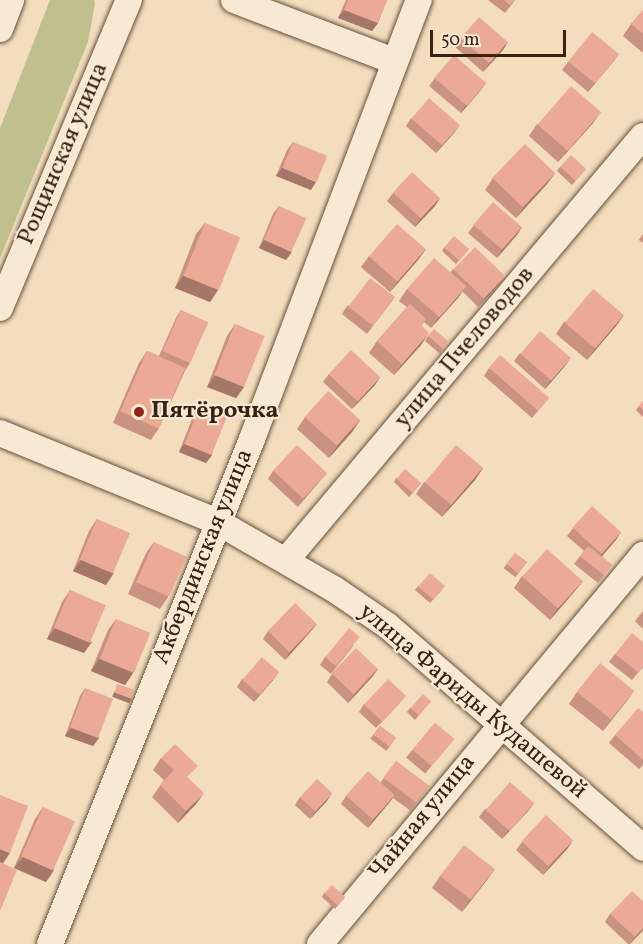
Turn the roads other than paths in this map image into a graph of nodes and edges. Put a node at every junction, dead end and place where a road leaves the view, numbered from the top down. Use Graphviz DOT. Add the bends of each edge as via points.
graph roads {
  1 [pos="12,0"];
  2 [pos="129,0"];
  3 [pos="234,0"];
  4 [pos="419,0"];
  5 [pos="0,29"];
  6 [pos="394,61"];
  7 [pos="643,136"];
  8 [pos="0,308"];
  9 [pos="0,433"];
  10 [pos="216,521"];
  11 [pos="643,555"];
  12 [pos="287,559"];
  13 [pos="501,723"];
  14 [pos="643,848"];
  15 [pos="50,944"];
  16 [pos="320,944"];
  1 -- 5 [label="street"];
  2 -- 8 [label="street, Рощинская улица"];
  3 -- 6 [label="street"];
  4 -- 6 [label="street, Акбердинская улица"];
  6 -- 10 [label="street, Акбердинская улица" via="252,440"];
  7 -- 12 [label="street, улица Пчеловодов"];
  9 -- 10 [label="street, улица Фариды Кудашевой"];
  10 -- 12 [label="street, улица Фариды Кудашевой"];
  10 -- 15 [label="street, Акбердинская улица"];
  11 -- 13 [label="street, Чайная улица"];
  12 -- 13 [label="street, улица Фариды Кудашевой" via="388,626"];
  13 -- 14 [label="street, улица Фариды Кудашевой"];
  13 -- 16 [label="street, Чайная улица"];
}
